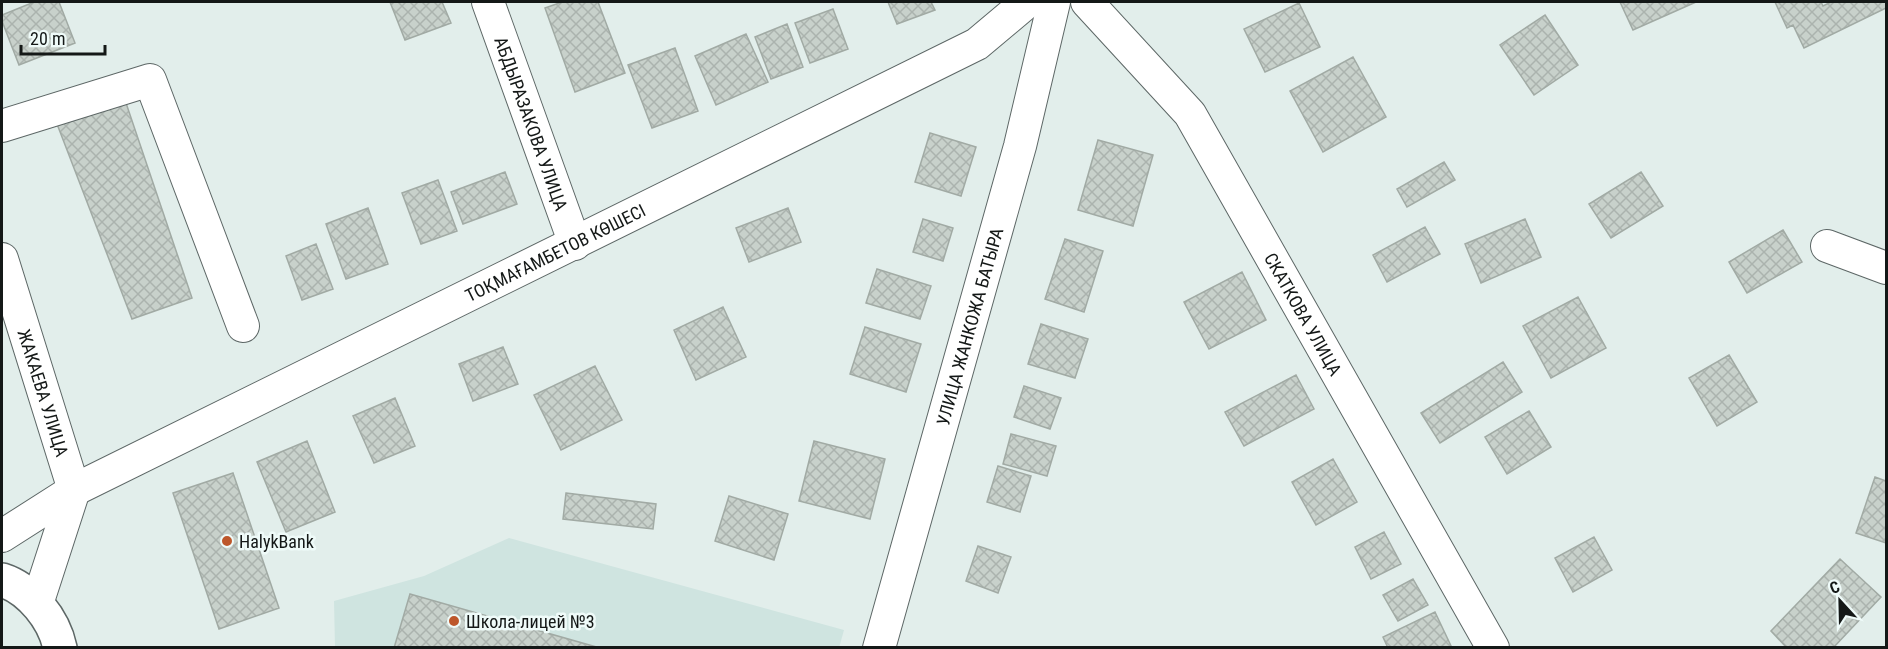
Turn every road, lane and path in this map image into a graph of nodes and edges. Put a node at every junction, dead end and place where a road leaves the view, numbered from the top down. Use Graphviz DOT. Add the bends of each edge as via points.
graph roads {
  1 [pos="488,2"];
  2 [pos="1027,2"];
  3 [pos="1054,2"];
  4 [pos="1087,2"];
  5 [pos="2,126"];
  6 [pos="575,244"];
  7 [pos="1827,246"];
  8 [pos="2,259"];
  9 [pos="1887,268"];
  10 [pos="243,326"];
  11 [pos="74,490"];
  12 [pos="2,536"];
  13 [pos="2,580"];
  14 [pos="49,623"];
  15 [pos="75,648"];
  16 [pos="879,648"];
  17 [pos="1493,648"];
  1 -- 6 [label="street, АБДЫРАЗАКОВА УЛИЦА"];
  2 -- 6 [label="street, ТОҚМАҒАМБЕТОВ КӨШЕСІ" via="977,44"];
  3 -- 16 [label="street, УЛИЦА ЖАНКОЖА БАТЫРА" via="1020,146"];
  4 -- 17 [label="street, СКАТКОВА УЛИЦА" via="1190,114"];
  5 -- 10 [label="street" via="150,80"];
  6 -- 11 [label="street, ТОҚМАҒАМБЕТОВ КӨШЕСІ"];
  7 -- 9 [label="street"];
  8 -- 11 [label="street, ЖАКАЕВА УЛИЦА"];
  11 -- 12 [label="street, ТОҚМАҒАМБЕТОВ КӨШЕСІ"];
  11 -- 14 [label="street"];
  13 -- 14 [label="main road" via="10,583"];
  14 -- 15 [label="main road"];
}
